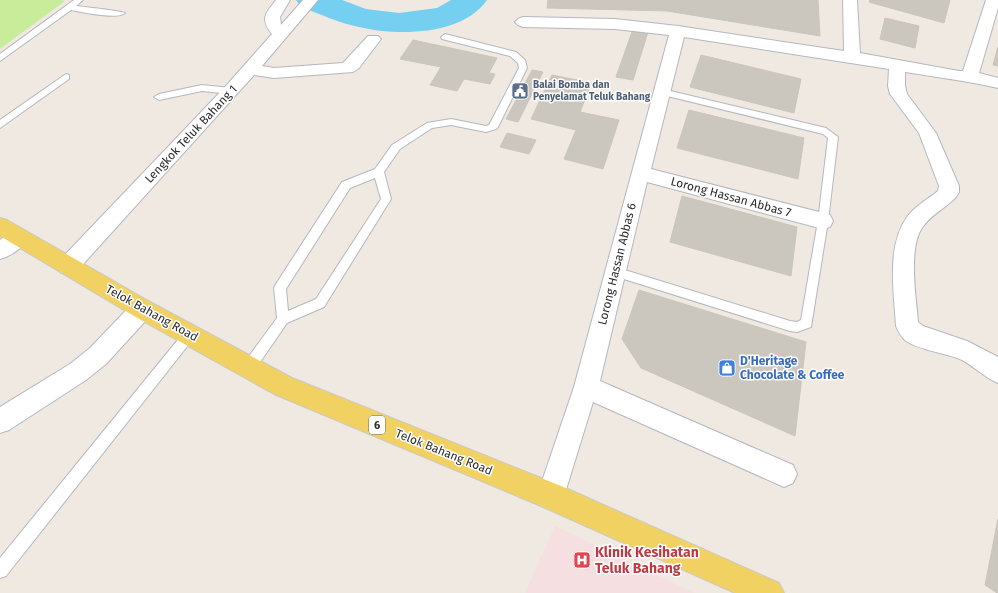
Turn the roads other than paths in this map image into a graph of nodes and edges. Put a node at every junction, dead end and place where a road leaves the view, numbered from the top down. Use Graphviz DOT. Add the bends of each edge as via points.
graph roads {
  1 [pos="79,0"];
  2 [pos="283,0"];
  3 [pos="850,0"];
  4 [pos="993,0"];
  5 [pos="307,4"];
  6 [pos="70,7"];
  7 [pos="121,13"];
  8 [pos="523,22"];
  9 [pos="678,31"];
  10 [pos="280,34"];
  11 [pos="445,37"];
  12 [pos="372,39"];
  13 [pos="852,57"];
  14 [pos="0,58"];
  15 [pos="898,65"];
  16 [pos="250,69"];
  17 [pos="970,76"];
  18 [pos="66,77"];
  19 [pos="998,83"];
  20 [pos="231,91"];
  21 [pos="662,92"];
  22 [pos="160,97"];
  23 [pos="0,125"];
  24 [pos="379,172"];
  25 [pos="640,173"];
  26 [pos="823,221"];
  27 [pos="6,238"];
  28 [pos="68,266"];
  29 [pos="615,272"];
  30 [pos="142,309"];
  31 [pos="283,319"];
  32 [pos="189,335"];
  33 [pos="249,367"];
  34 [pos="998,372"];
  35 [pos="586,387"];
  36 [pos="0,421"];
  37 [pos="784,474"];
  38 [pos="551,496"];
  39 [pos="0,570"];
  40 [pos="759,591"];
  1 -- 6 [label="lane"];
  2 -- 10 [label="street" via="271,20"];
  3 -- 13 [label="street"];
  4 -- 17 [label="street"];
  5 -- 10 [label="street, Lengkok Teluk Bahang 1"];
  6 -- 7 [label="lane"];
  6 -- 14 [label="lane"];
  8 -- 9 [label="street" via="615,24"];
  9 -- 13 [label="street"];
  9 -- 21 [label="street, Lorong Hassan Abbas 6"];
  10 -- 16 [label="street, Lengkok Teluk Bahang 1"];
  11 -- 24 [label="lane" via="513,54 522,62 523,68 493,128 451,122 430,125 396,147"];
  12 -- 16 [label="street" via="349,68 288,79"];
  13 -- 15 [label="street"];
  15 -- 17 [label="street"];
  15 -- 34 [label="street" via="896,79 899,96 924,127 949,186 949,192 915,221 911,230 903,260 907,326 915,334 977,356"];
  16 -- 20 [label="street, Lengkok Teluk Bahang 1"];
  17 -- 19 [label="street"];
  18 -- 23 [label="lane"];
  20 -- 22 [label="lane" via="202,88"];
  20 -- 28 [label="street, Lengkok Teluk Bahang 1"];
  21 -- 25 [label="street, Lorong Hassan Abbas 6"];
  21 -- 26 [label="lane" via="830,133 833,137"];
  24 -- 31 [label="lane" via="346,185 280,288"];
  24 -- 31 [label="lane" via="386,199 320,303"];
  25 -- 26 [label="street, Lorong Hassan Abbas 7"];
  25 -- 29 [label="street, Lorong Hassan Abbas 6"];
  26 -- 29 [label="lane" via="807,323 797,327"];
  27 -- 28 [label="main road, Telok Bahang Road / 6"];
  28 -- 30 [label="main road, Telok Bahang Road / 6"];
  29 -- 35 [label="street, Lorong Hassan Abbas 6"];
  30 -- 32 [label="main road, Telok Bahang Road / 6"];
  30 -- 36 [label="street" via="98,356 78,372"];
  31 -- 33 [label="lane"];
  32 -- 33 [label="main road, Telok Bahang Road / 6"];
  32 -- 39 [label="lane"];
  33 -- 38 [label="main road, Telok Bahang Road / 6" via="283,386"];
  35 -- 37 [label="street"];
  35 -- 38 [label="street, Lorong Hassan Abbas 6"];
  38 -- 40 [label="main road, Telok Bahang Road / 6"];
}
